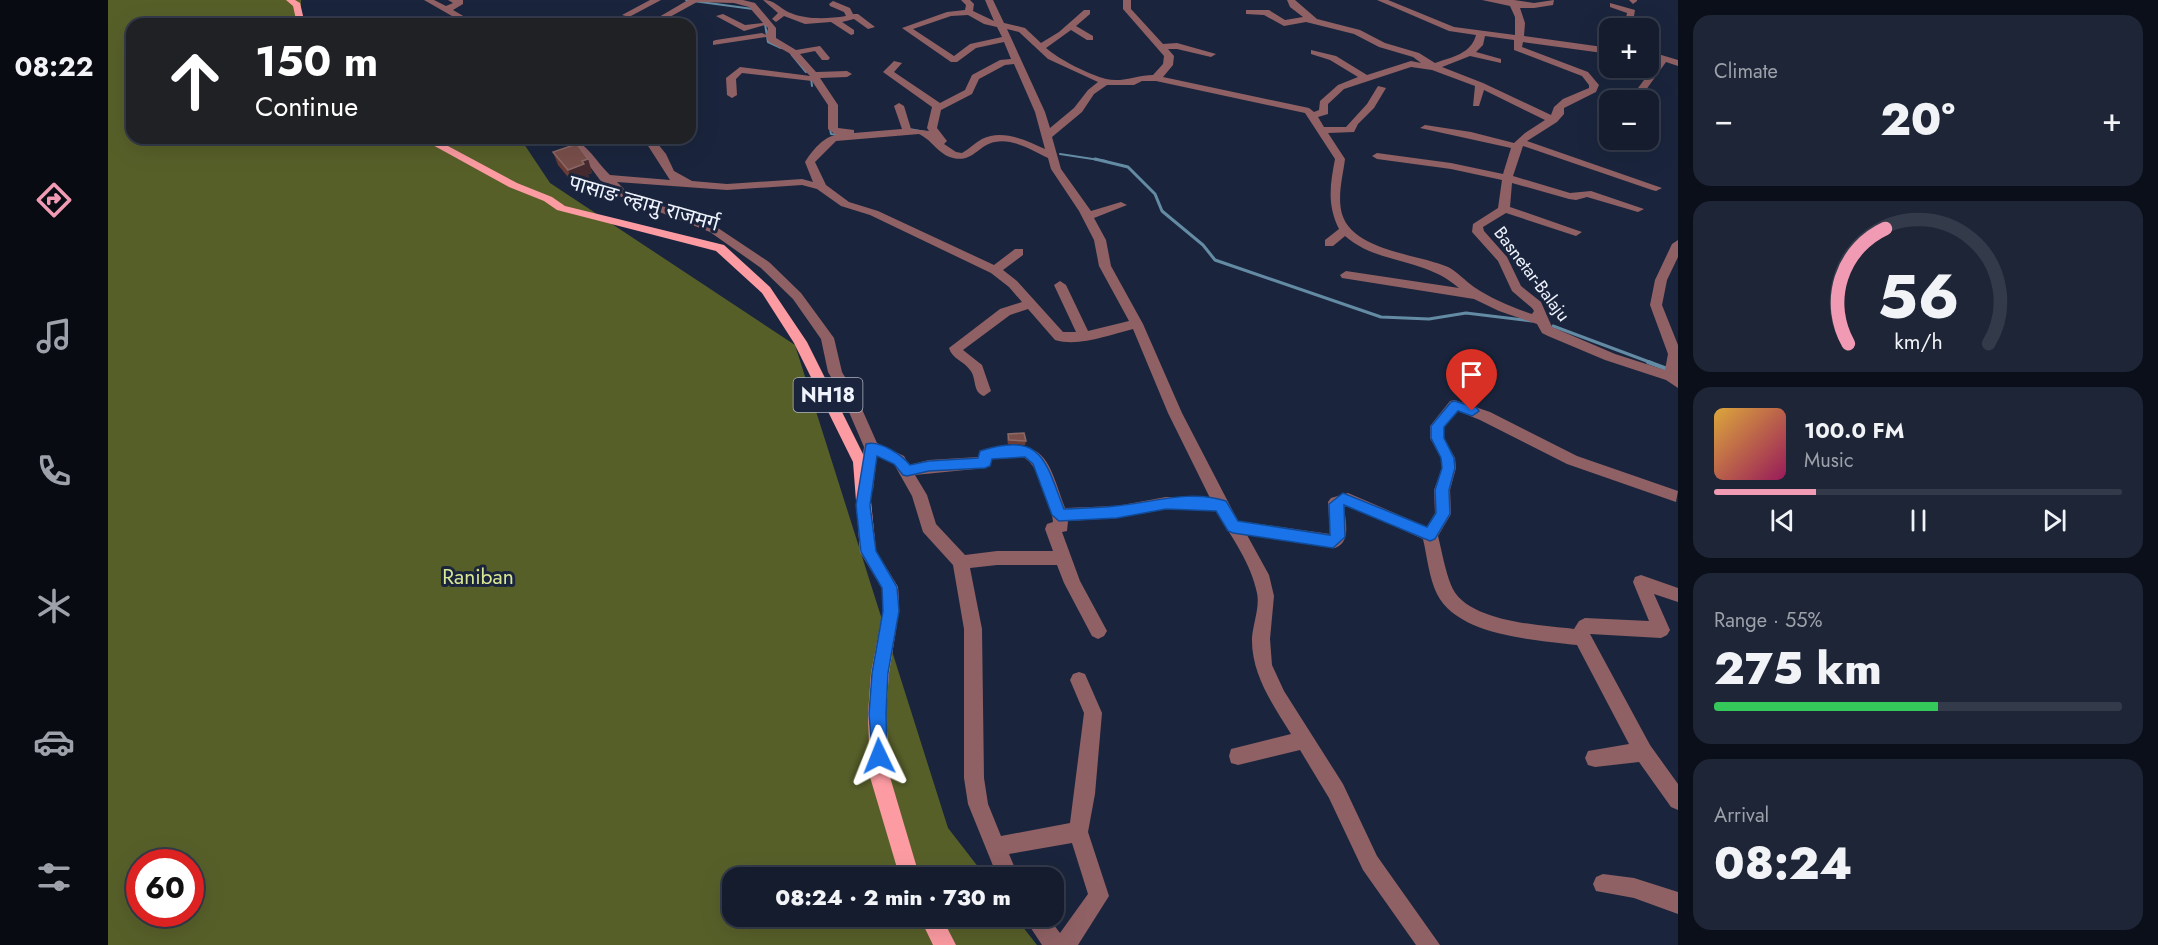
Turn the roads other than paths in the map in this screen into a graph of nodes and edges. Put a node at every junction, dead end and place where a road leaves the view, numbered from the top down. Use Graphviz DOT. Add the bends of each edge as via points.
graph roads {
  1 [pos="290,0"];
  2 [pos="428,0"];
  3 [pos="452,0"];
  4 [pos="657,0"];
  5 [pos="700,0"];
  6 [pos="767,0"];
  7 [pos="965,0"];
  8 [pos="989,0"];
  9 [pos="1127,0"];
  10 [pos="1291,0"];
  11 [pos="1381,0"];
  12 [pos="1486,0"];
  13 [pos="1550,0"];
  14 [pos="690,1"];
  15 [pos="1511,2"];
  16 [pos="834,4"];
  17 [pos="1613,5"];
  18 [pos="446,10"];
  19 [pos="814,12"];
  20 [pos="969,12"];
  21 [pos="1087,12"];
  22 [pos="1250,12"];
  23 [pos="786,13"];
  24 [pos="720,16"];
  25 [pos="850,16"];
  26 [pos="300,18"];
  27 [pos="461,18"];
  28 [pos="627,18"];
  29 [pos="661,18"];
  30 [pos="1630,18"];
  31 [pos="832,20"];
  32 [pos="1313,20"];
  33 [pos="764,25"];
  34 [pos="872,27"];
  35 [pos="1072,27"];
  36 [pos="851,32"];
  37 [pos="1003,32"];
  38 [pos="1481,33"];
  39 [pos="1521,35"];
  40 [pos="1090,38"];
  41 [pos="716,43"];
  42 [pos="1163,47"];
  43 [pos="1599,47"];
  44 [pos="1040,48"];
  45 [pos="790,52"];
  46 [pos="1314,52"];
  47 [pos="1470,53"];
  48 [pos="1211,54"];
  49 [pos="825,58"];
  50 [pos="1659,58"];
  51 [pos="1017,61"];
  52 [pos="1498,61"];
  53 [pos="1659,61"];
  54 [pos="1662,62"];
  55 [pos="897,63"];
  56 [pos="1678,65"];
  57 [pos="1434,68"];
  58 [pos="848,74"];
  59 [pos="811,77"];
  60 [pos="1155,78"];
  61 [pos="1362,79"];
  62 [pos="1105,82"];
  63 [pos="1480,85"];
  64 [pos="1382,88"];
  65 [pos="1641,90"];
  66 [pos="732,95"];
  67 [pos="1476,104"];
  68 [pos="899,106"];
  69 [pos="938,108"];
  70 [pos="1314,115"];
  71 [pos="1553,120"];
  72 [pos="906,128"];
  73 [pos="932,128"];
  74 [pos="1425,128"];
  75 [pos="1322,130"];
  76 [pos="833,138"];
  77 [pos="436,144"];
  78 [pos="576,144"];
  79 [pos="653,144"];
  80 [pos="1519,144"];
  81 [pos="1051,147"];
  82 [pos="1377,156"];
  83 [pos="1507,176"];
  84 [pos="604,178"];
  85 [pos="694,183"];
  86 [pos="821,187"];
  87 [pos="1656,188"];
  88 [pos="1122,206"];
  89 [pos="1504,209"];
  90 [pos="1638,209"];
  91 [pos="1088,216"];
  92 [pos="1344,231"];
  93 [pos="1576,232"];
  94 [pos="1329,243"];
  95 [pos="1678,244"];
  96 [pos="1018,252"];
  97 [pos="995,270"];
  98 [pos="1346,275"];
  99 [pos="1060,285"];
  100 [pos="1479,296"];
  101 [pos="1029,304"];
  102 [pos="1137,324"];
  103 [pos="1547,328"];
  104 [pos="1084,336"];
  105 [pos="1674,376"];
  106 [pos="984,391"];
  107 [pos="871,447"];
  108 [pos="907,471"];
  109 [pos="1676,496"];
  110 [pos="863,505"];
  111 [pos="1221,505"];
  112 [pos="1059,515"];
  113 [pos="1233,527"];
  114 [pos="1430,535"];
  115 [pos="1064,558"];
  116 [pos="961,562"];
  117 [pos="1678,594"];
  118 [pos="1098,631"];
  119 [pos="1582,638"];
  120 [pos="1079,680"];
  121 [pos="1306,740"];
  122 [pos="1643,752"];
  123 [pos="1238,756"];
  124 [pos="1595,758"];
  125 [pos="1678,800"];
  126 [pos="1078,832"];
  127 [pos="994,847"];
  128 [pos="907,867"];
  129 [pos="1004,867"];
  130 [pos="1603,884"];
  131 [pos="1678,903"];
  132 [pos="935,927"];
  133 [pos="1042,927"];
  134 [pos="945,945"];
  135 [pos="1056,945"];
  136 [pos="1065,945"];
  137 [pos="1429,945"];
  1 -- 26 [label="main road" via="297,5"];
  2 -- 18 [label="street"];
  3 -- 18 [label="street" via="460,2"];
  4 -- 28 [label="street"];
  5 -- 33 [label="street" via="735,0 752,5"];
  6 -- 23 [label="street"];
  7 -- 20 [label="street" via="970,4"];
  8 -- 37 [label="street"];
  9 -- 42 [label="street" via="1127,9"];
  10 -- 32 [label="street"];
  11 -- 38 [label="street" via="1452,29"];
  12 -- 15 [label="street"];
  13 -- 15 [label="street" via="1545,5"];
  14 -- 29 [label="street"];
  14 -- 33 [label="street" via="737,6 748,10"];
  15 -- 39 [label="street" via="1518,10"];
  16 -- 25 [label="street"];
  17 -- 30 [label="street" via="1632,12"];
  18 -- 27 [label="street"];
  19 -- 23 [label="street"];
  20 -- 37 [label="street"];
  20 -- 37 [label="street" via="906,28 954,60"];
  21 -- 35 [label="street"];
  22 -- 32 [label="street" via="1266,12 1284,23"];
  23 -- 31 [label="street" via="801,20"];
  23 -- 33 [label="street"];
  24 -- 33 [label="street" via="744,28"];
  25 -- 31 [label="street"];
  25 -- 34 [label="street"];
  31 -- 36 [label="street"];
  32 -- 57 [label="street" via="1349,29 1416,55"];
  33 -- 41 [label="street"];
  33 -- 45 [label="street" via="769,46"];
  35 -- 40 [label="street"];
  35 -- 44 [label="street"];
  37 -- 44 [label="street" via="1022,30"];
  37 -- 51 [label="street"];
  38 -- 39 [label="street"];
  38 -- 47 [label="street" via="1478,45"];
  39 -- 43 [label="street"];
  39 -- 71 [label="street" via="1517,48 1585,74 1594,85 1593,90 1566,101"];
  42 -- 48 [label="street" via="1177,46"];
  42 -- 60 [label="street" via="1170,60"];
  44 -- 62 [label="street" via="1066,66"];
  45 -- 49 [label="street" via="817,48"];
  45 -- 59 [label="street" via="791,62"];
  46 -- 61 [label="street" via="1333,58 1363,76"];
  47 -- 52 [label="street"];
  47 -- 57 [label="street"];
  50 -- 56 [label="street"];
  51 -- 69 [label="street" via="1003,62 975,77 969,92"];
  51 -- 81 [label="street"];
  53 -- 54 [label="street"];
  54 -- 56 [label="street"];
  54 -- 65 [label="street"];
  55 -- 69 [label="street" via="888,72"];
  57 -- 61 [label="street" via="1412,64"];
  57 -- 63 [label="street"];
  58 -- 59 [label="street"];
  59 -- 66 [label="street" via="740,70 731,78"];
  59 -- 72 [label="street" via="833,105 835,132"];
  59 -- 76 [label="street" via="809,87 825,106 826,134"];
  60 -- 62 [label="street"];
  60 -- 70 [label="street" via="1285,103"];
  61 -- 70 [label="street" via="1341,87 1323,103 1324,112"];
  62 -- 81 [label="street" via="1091,92"];
  63 -- 67 [label="street"];
  63 -- 71 [label="street"];
  64 -- 75 [label="street" via="1350,130"];
  68 -- 72 [label="street"];
  69 -- 73 [label="street"];
  70 -- 75 [label="street"];
  71 -- 80 [label="street"];
  72 -- 73 [label="street"];
  73 -- 81 [label="street" via="956,150 968,150 979,138 996,135"];
  74 -- 80 [label="street"];
  75 -- 92 [label="street" via="1340,159 1334,179 1338,224"];
  76 -- 81 [label="street" via="923,131 956,155 971,154 986,141 1014,140"];
  76 -- 86 [label="street" via="810,162"];
  77 -- 110 [label="main road, पासाङ ल्हामु राजमर्ग / NH18" via="561,208 720,248 766,290 800,342 860,462"];
  78 -- 84 [label="street"];
  79 -- 85 [label="street" via="670,175"];
  80 -- 83 [label="street, Basnetar-Balaju"];
  80 -- 87 [label="street"];
  81 -- 91 [label="street" via="1059,176"];
  82 -- 83 [label="street"];
  83 -- 89 [label="street, Basnetar-Balaju"];
  83 -- 90 [label="street" via="1569,196 1587,193"];
  84 -- 85 [label="street"];
  84 -- 107 [label="street" via="623,194 714,230 765,265 797,296 828,338 835,372"];
  85 -- 86 [label="street" via="733,187 802,182"];
  86 -- 97 [label="street" via="845,204 874,213"];
  88 -- 91 [label="street"];
  89 -- 93 [label="street"];
  89 -- 103 [label="street, Basnetar-Balaju" via="1481,222 1478,232 1503,260 1516,288 1538,305 1538,314"];
  91 -- 102 [label="street" via="1100,240 1105,266"];
  92 -- 94 [label="street"];
  92 -- 100 [label="street" via="1396,257 1445,271"];
  95 -- 105 [label="street" via="1661,280 1656,304 1675,354"];
  96 -- 97 [label="street"];
  97 -- 101 [label="street"];
  98 -- 100 [label="street"];
  99 -- 104 [label="street"];
  100 -- 103 [label="street" via="1497,308"];
  101 -- 104 [label="street" via="1060,337"];
  101 -- 106 [label="street" via="1005,312 956,348 977,368"];
  102 -- 104 [label="street"];
  102 -- 111 [label="street"];
  103 -- 105 [label="street, Basnetar-Balaju" via="1610,357"];
  107 -- 108 [label="street" via="899,460"];
  107 -- 110 [label="street"];
  108 -- 112 [label="street" via="985,462 985,455 1028,453 1038,460"];
  108 -- 116 [label="street" via="930,527"];
  109 -- 114 [label="street" via="1572,460 1455,405 1437,426 1437,438 1449,468 1442,490 1443,514"];
  110 -- 128 [label="main road, पासाङ ल्हामु राजमर्ग / NH18" via="868,552 890,587 891,611 877,714 880,777"];
  111 -- 112 [label="street" via="1166,503 1117,512"];
  111 -- 113 [label="street"];
  112 -- 115 [label="street" via="1062,526 1053,529"];
  113 -- 114 [label="street" via="1333,542 1338,537 1336,504 1343,498"];
  113 -- 121 [label="street" via="1261,575 1266,596 1261,639 1263,666"];
  114 -- 119 [label="street" via="1444,591 1465,614 1519,630"];
  115 -- 116 [label="street"];
  115 -- 118 [label="street" via="1072,583"];
  116 -- 127 [label="street" via="972,629 974,778 978,804"];
  117 -- 119 [label="street" via="1641,580 1661,630 1585,626 1581,629"];
  119 -- 122 [label="street"];
  120 -- 126 [label="street" via="1093,713"];
  121 -- 123 [label="street"];
  121 -- 137 [label="street" via="1336,791 1370,863"];
  122 -- 124 [label="street"];
  122 -- 125 [label="street"];
  126 -- 127 [label="street"];
  126 -- 136 [label="street" via="1098,896"];
  127 -- 129 [label="street"];
  130 -- 131 [label="street" via="1634,888"];
  132 -- 134 [label="main road"];
  133 -- 135 [label="street"];
}
